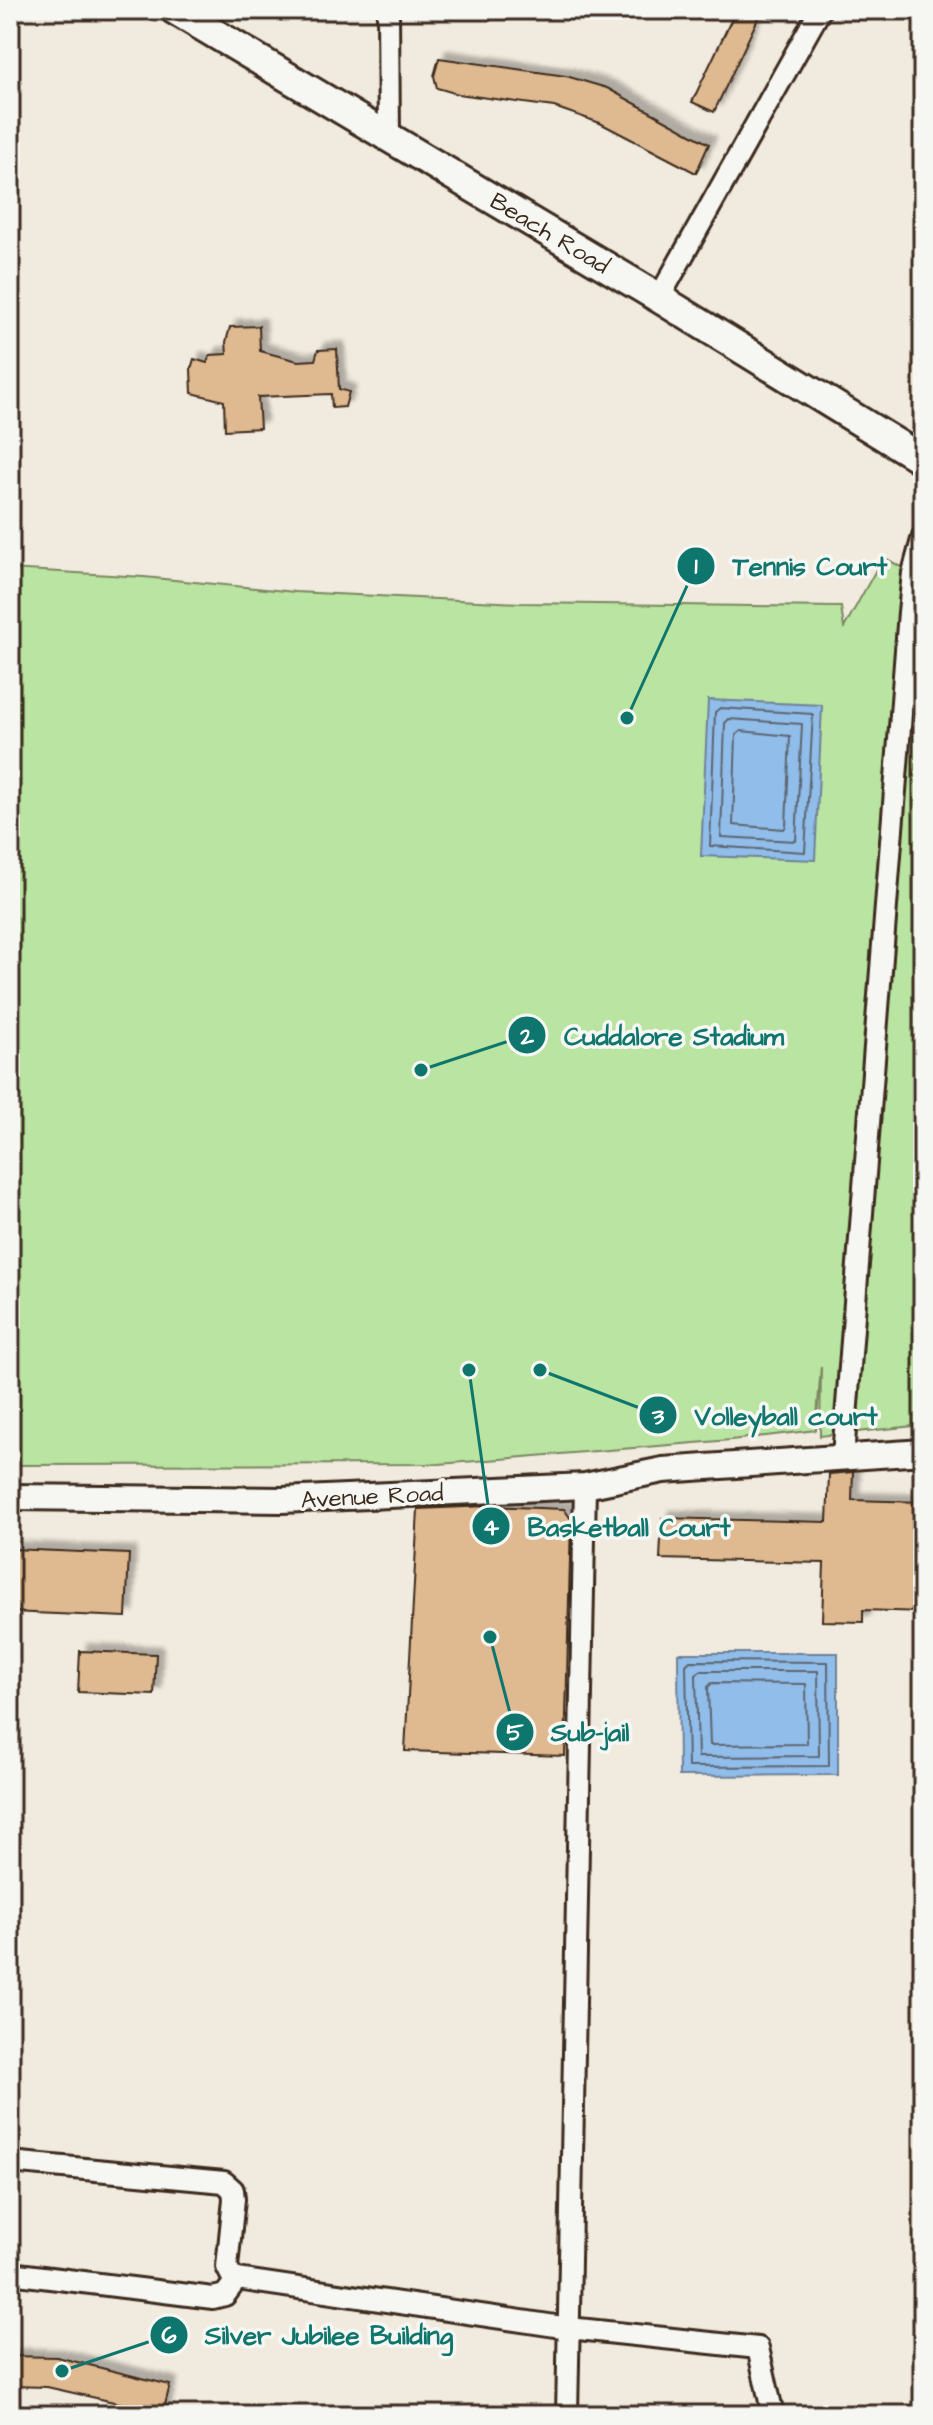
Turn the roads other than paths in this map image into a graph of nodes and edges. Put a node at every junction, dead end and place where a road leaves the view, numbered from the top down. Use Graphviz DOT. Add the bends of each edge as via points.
graph roads {
  1 [pos="175,10"];
  2 [pos="388,10"];
  3 [pos="820,10"];
  4 [pos="389,137"];
  5 [pos="659,298"];
  6 [pos="923,460"];
  7 [pos="923,536"];
  8 [pos="923,1452"];
  9 [pos="843,1456"];
  10 [pos="585,1486"];
  11 [pos="10,1497"];
  12 [pos="10,2162"];
  13 [pos="10,2273"];
  14 [pos="237,2279"];
  15 [pos="569,2328"];
  16 [pos="567,2415"];
  17 [pos="773,2415"];
  1 -- 4 [label="main road, Beach Road"];
  2 -- 4 [label="street"];
  3 -- 5 [label="street"];
  4 -- 5 [label="main road, Beach Road"];
  5 -- 6 [label="main road, Beach Road"];
  7 -- 9 [label="street" via="907,635"];
  8 -- 9 [label="street, Avenue Road"];
  9 -- 10 [label="street, Avenue Road" via="663,1470"];
  10 -- 11 [label="street, Avenue Road" via="282,1500"];
  10 -- 15 [label="street"];
  12 -- 14 [label="street" via="224,2182 234,2199 227,2267"];
  13 -- 14 [label="street" via="213,2298 225,2295"];
  14 -- 15 [label="street"];
  15 -- 16 [label="street"];
  15 -- 17 [label="street" via="758,2348"];
}
